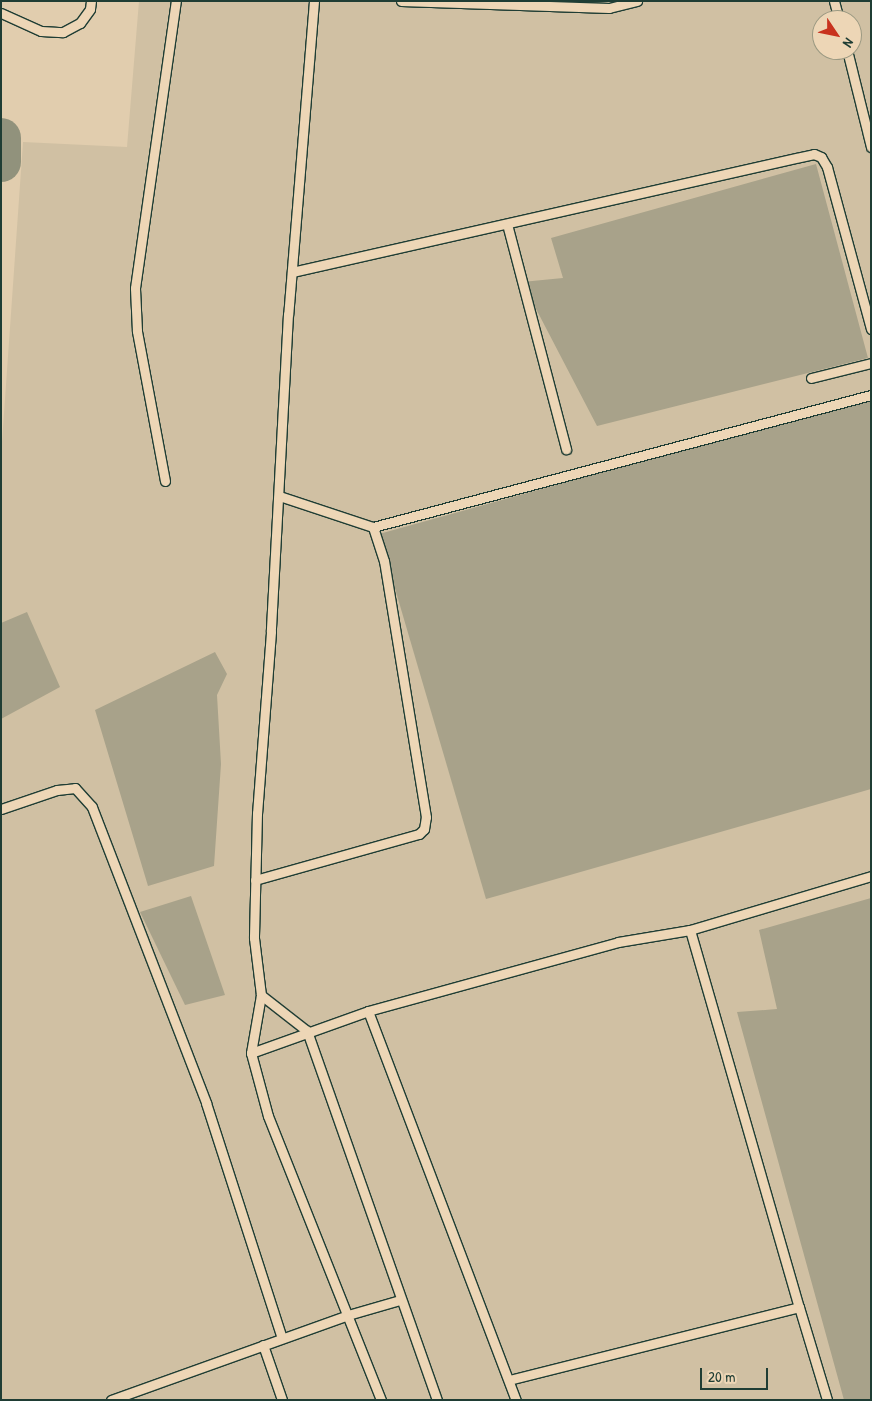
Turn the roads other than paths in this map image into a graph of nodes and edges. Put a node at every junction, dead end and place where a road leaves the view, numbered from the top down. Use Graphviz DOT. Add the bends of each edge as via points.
graph roads {
  1 [pos="91,1"];
  2 [pos="176,1"];
  3 [pos="314,1"];
  4 [pos="401,1"];
  5 [pos="637,1"];
  6 [pos="1,13"];
  7 [pos="849,60"];
  8 [pos="871,147"];
  9 [pos="507,224"];
  10 [pos="292,272"];
  11 [pos="871,329"];
  12 [pos="871,364"];
  13 [pos="811,378"];
  14 [pos="871,395"];
  15 [pos="566,449"];
  16 [pos="165,481"];
  17 [pos="279,496"];
  18 [pos="373,527"];
  19 [pos="1,809"];
  20 [pos="871,876"];
  21 [pos="255,880"];
  22 [pos="690,930"];
  23 [pos="262,995"];
  24 [pos="368,1011"];
  25 [pos="307,1031"];
  26 [pos="251,1053"];
  27 [pos="400,1300"];
  28 [pos="799,1307"];
  29 [pos="348,1315"];
  30 [pos="282,1338"];
  31 [pos="262,1345"];
  32 [pos="508,1380"];
  33 [pos="111,1400"];
  34 [pos="282,1400"];
  35 [pos="380,1400"];
  36 [pos="437,1400"];
  37 [pos="516,1400"];
  38 [pos="827,1400"];
  1 -- 6 [label="lane" via="90,10 80,23 63,32 41,31"];
  2 -- 16 [label="lane" via="135,288 138,331"];
  3 -- 10 [label="lane"];
  4 -- 5 [label="lane" via="609,8"];
  7 -- 8 [label="lane"];
  9 -- 10 [label="lane"];
  9 -- 11 [label="lane" via="814,154 821,157 827,167"];
  9 -- 15 [label="lane"];
  10 -- 17 [label="lane"];
  12 -- 13 [label="lane"];
  14 -- 18 [label="lane"];
  17 -- 18 [label="lane"];
  17 -- 21 [label="lane"];
  18 -- 21 [label="lane" via="384,561 426,817 424,829 419,834"];
  19 -- 30 [label="lane" via="57,790 75,788 92,807 206,1103"];
  20 -- 22 [label="lane"];
  21 -- 23 [label="lane" via="254,938"];
  22 -- 24 [label="lane" via="618,942"];
  22 -- 28 [label="lane"];
  23 -- 25 [label="lane"];
  23 -- 26 [label="lane"];
  24 -- 25 [label="lane"];
  24 -- 32 [label="lane"];
  25 -- 26 [label="lane"];
  25 -- 27 [label="lane"];
  26 -- 29 [label="lane" via="268,1116"];
  27 -- 29 [label="lane"];
  27 -- 36 [label="lane"];
  28 -- 32 [label="lane"];
  28 -- 38 [label="lane"];
  29 -- 30 [label="lane"];
  29 -- 35 [label="lane"];
  30 -- 31 [label="lane"];
  31 -- 33 [label="lane"];
  31 -- 34 [label="lane"];
  32 -- 37 [label="lane"];
}
